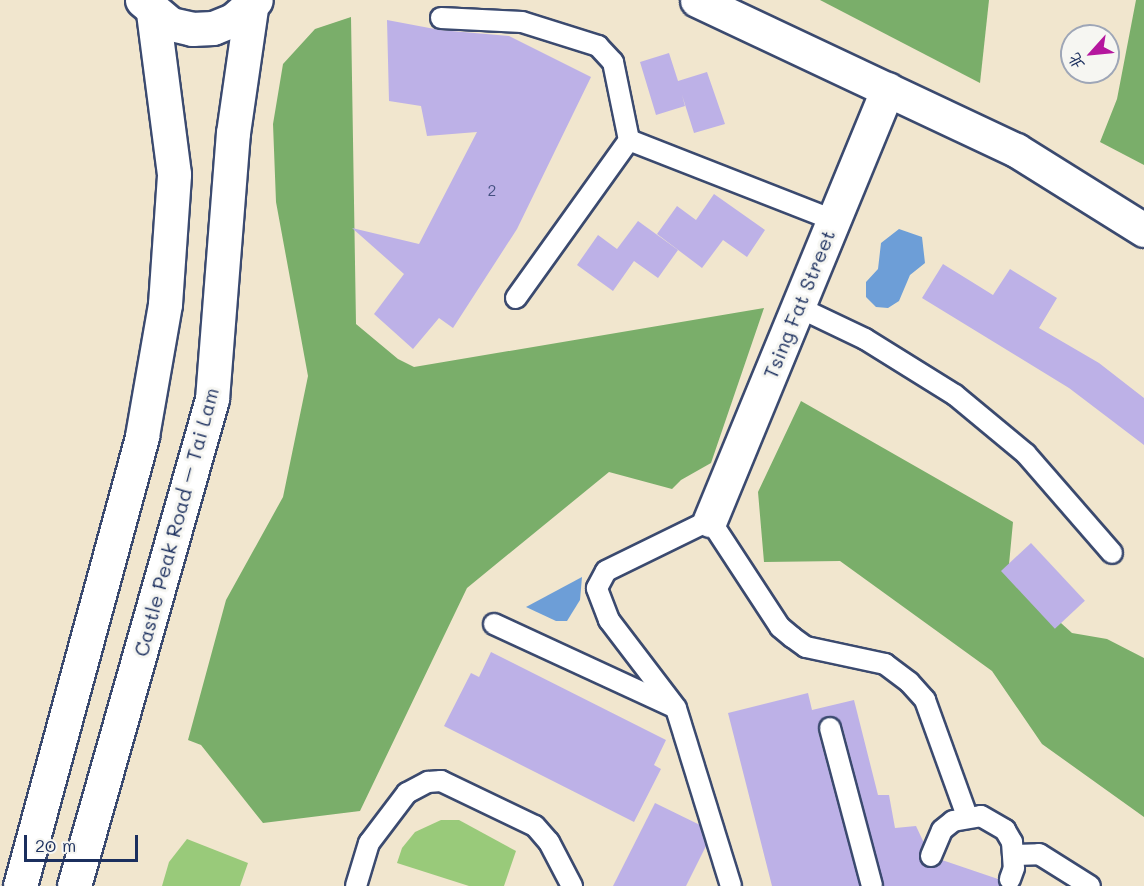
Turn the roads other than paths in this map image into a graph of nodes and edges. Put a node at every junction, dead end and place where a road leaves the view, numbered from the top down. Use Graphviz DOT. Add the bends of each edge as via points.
graph roads {
  1 [pos="697,0"];
  2 [pos="253,4"];
  3 [pos="147,6"];
  4 [pos="441,18"];
  5 [pos="888,88"];
  6 [pos="629,140"];
  7 [pos="833,220"];
  8 [pos="1144,230"];
  9 [pos="516,298"];
  10 [pos="798,307"];
  11 [pos="710,520"];
  12 [pos="1112,553"];
  13 [pos="494,624"];
  14 [pos="676,708"];
  15 [pos="830,728"];
  16 [pos="967,816"];
  17 [pos="1015,855"];
  18 [pos="931,856"];
  19 [pos="1010,879"];
  20 [pos="20,886"];
  21 [pos="74,886"];
  22 [pos="356,886"];
  23 [pos="572,886"];
  24 [pos="731,886"];
  25 [pos="872,886"];
  26 [pos="1090,886"];
  1 -- 5 [label="main road"];
  2 -- 3 [label="main road" via="213,28 192,29 171,24"];
  2 -- 21 [label="main road, Castle Peak Road – Tai Lam" via="233,133 212,399"];
  3 -- 20 [label="main road" via="174,174 165,304 142,436"];
  4 -- 6 [label="lane" via="522,22 598,46 613,62"];
  5 -- 7 [label="main road, Tsing Fat Street"];
  5 -- 8 [label="main road" via="1016,150"];
  6 -- 7 [label="lane"];
  6 -- 9 [label="lane"];
  7 -- 10 [label="main road, Tsing Fat Street"];
  10 -- 11 [label="main road, Tsing Fat Street"];
  10 -- 12 [label="lane" via="866,339 955,395 1026,454"];
  11 -- 14 [label="lane" via="606,572 597,588 609,620"];
  11 -- 16 [label="lane" via="780,627 806,647 885,664 925,700"];
  13 -- 14 [label="lane"];
  14 -- 24 [label="lane"];
  15 -- 25 [label="lane"];
  16 -- 17 [label="lane" via="981,816 1005,830"];
  16 -- 18 [label="lane" via="942,830"];
  17 -- 19 [label="lane"];
  17 -- 26 [label="lane" via="1039,854"];
  22 -- 23 [label="lane" via="369,843 407,793 428,782 441,781 535,826"];
}
